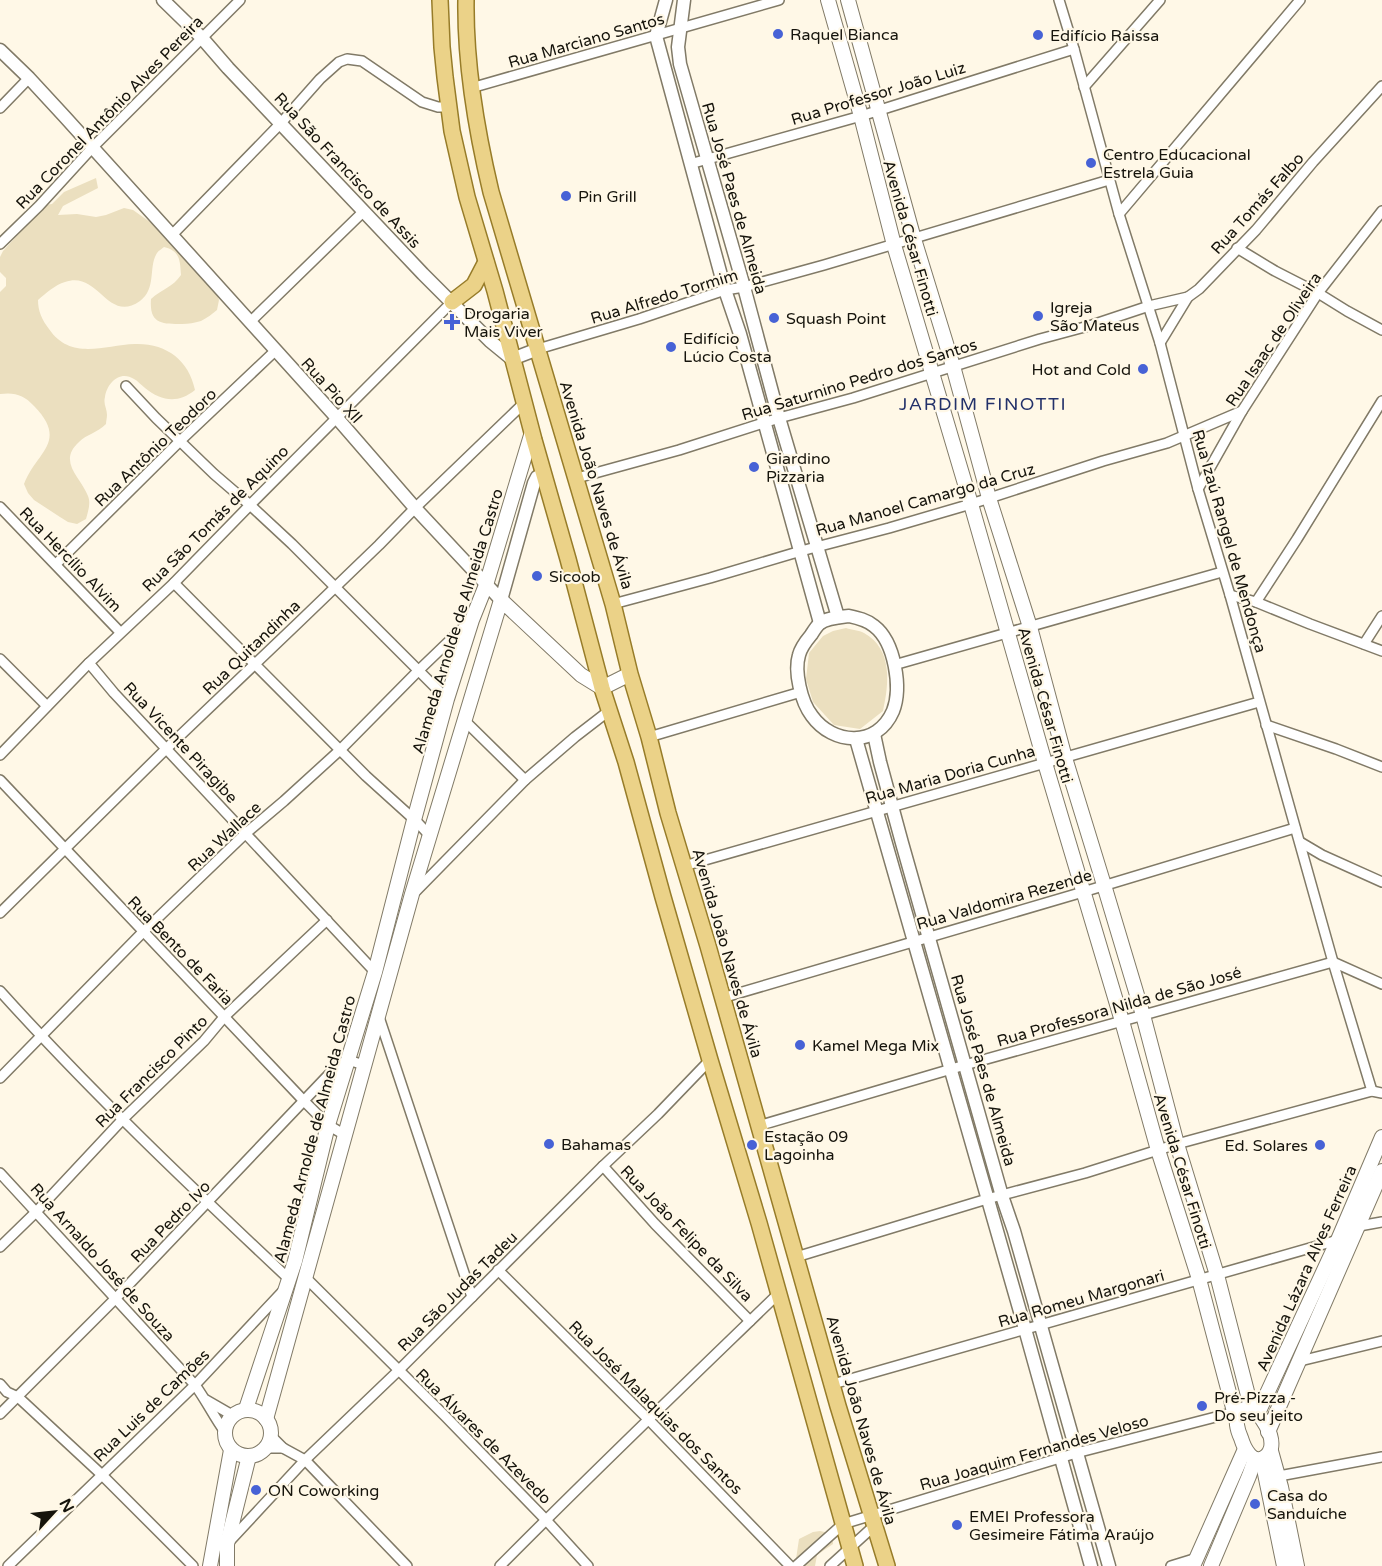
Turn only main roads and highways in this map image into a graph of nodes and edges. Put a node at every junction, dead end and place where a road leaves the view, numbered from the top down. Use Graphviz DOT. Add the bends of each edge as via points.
graph roads {
  1 [pos="440,0"];
  2 [pos="466,0"];
  3 [pos="828,0"];
  4 [pos="848,0"];
  5 [pos="486,262"];
  6 [pos="452,302"];
  7 [pos="532,432"];
  8 [pos="501,600"];
  9 [pos="630,674"];
  10 [pos="602,688"];
  11 [pos="1380,1144"];
  12 [pos="1382,1171"];
  13 [pos="246,1409"];
  14 [pos="1244,1412"];
  15 [pos="266,1419"];
  16 [pos="1268,1432"];
  17 [pos="231,1450"];
  18 [pos="1258,1454"];
  19 [pos="249,1456"];
  20 [pos="1195,1562"];
  21 [pos="210,1566"];
  22 [pos="227,1566"];
  23 [pos="855,1566"];
  24 [pos="887,1566"];
  25 [pos="1210,1566"];
  26 [pos="1284,1566"];
  27 [pos="1297,1566"];
  1 -- 5 [label="main road" via="442,47 458,159"];
  2 -- 9 [label="main road, Avenida João Naves de Ávila" via="471,88 491,192 577,478"];
  3 -- 14 [label="main road, Avenida César Finotti" via="894,245 1158,1150"];
  4 -- 14 [label="main road, Avenida César Finotti" via="914,239 1217,1275"];
  5 -- 6 [label="main road" via="474,285"];
  5 -- 7 [label="main road"];
  7 -- 10 [label="main road"];
  7 -- 13 [label="main road, Alameda Arnolde de Almeida Castro" via="447,699 375,972 328,1125 288,1284"];
  8 -- 10 [label="main road, Rua Pio Xll" via="581,675"];
  8 -- 15 [label="main road, Alameda Arnolde de Almeida Castro" via="412,894"];
  9 -- 10 [label="main road"];
  9 -- 24 [label="main road, Avenida João Naves de Ávila"];
  10 -- 23 [label="main road"];
  11 -- 14 [label="main road, Avenida Lázara Alves Ferreira" via="1338,1240"];
  12 -- 16 [label="main road, Avenida Lázara Alves Ferreira"];
  13 -- 15 [label="main road"];
  13 -- 17 [label="main road" via="227,1421 225,1432"];
  14 -- 16 [label="main road"];
  14 -- 18 [label="main road" via="1237,1428"];
  15 -- 19 [label="main road" via="270,1425 269,1442 261,1453"];
  16 -- 18 [label="main road" via="1271,1443"];
  17 -- 19 [label="main road"];
  17 -- 21 [label="main road"];
  18 -- 20 [label="main road"];
  18 -- 25 [label="main road"];
  18 -- 26 [label="main road"];
  18 -- 27 [label="main road" via="1279,1476"];
  19 -- 22 [label="main road" via="227,1544"];
}
